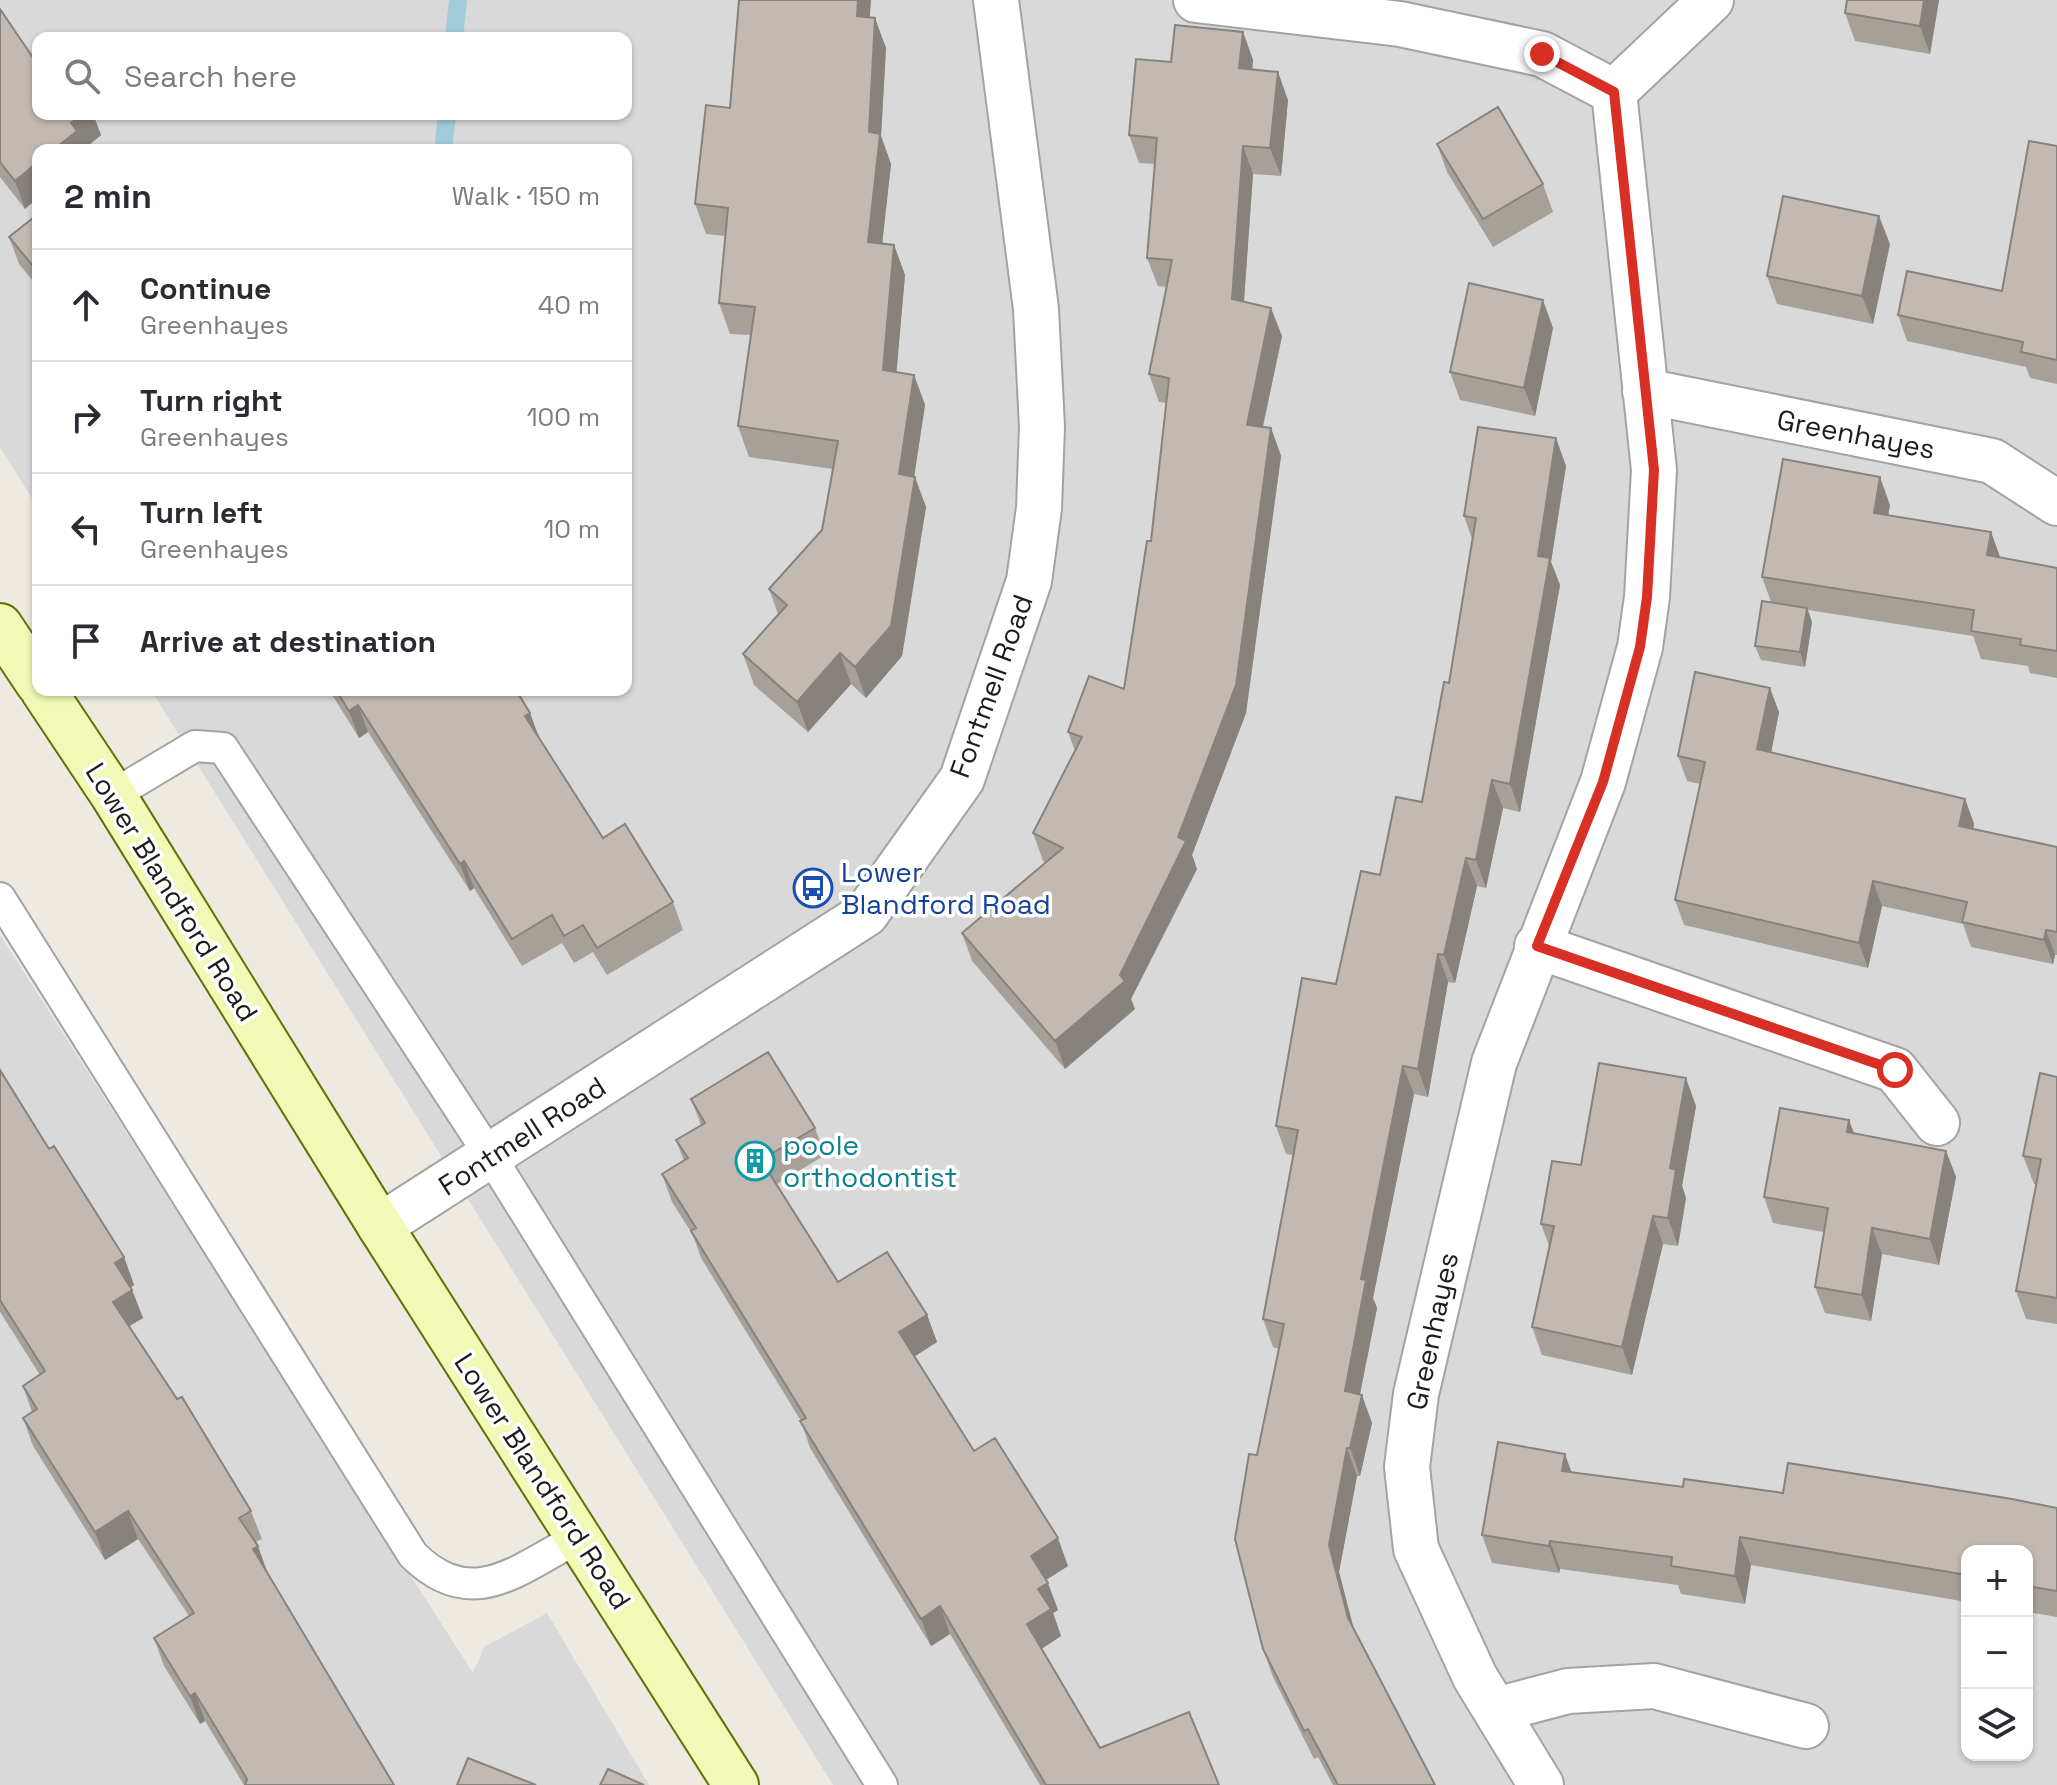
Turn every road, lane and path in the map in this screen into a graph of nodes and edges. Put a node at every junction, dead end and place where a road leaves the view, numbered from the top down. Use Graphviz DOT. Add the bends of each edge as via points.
graph roads {
  1 [pos="996,0"];
  2 [pos="1196,0"];
  3 [pos="1711,0"];
  4 [pos="1614,92"];
  5 [pos="1645,391"];
  6 [pos="2057,503"];
  7 [pos="0,626"];
  8 [pos="32,674"];
  9 [pos="47,696"];
  10 [pos="113,795"];
  11 [pos="0,898"];
  12 [pos="1537,946"];
  13 [pos="1937,1123"];
  14 [pos="491,1157"];
  15 [pos="380,1226"];
  16 [pos="580,1537"];
  17 [pos="1496,1710"];
  18 [pos="1806,1726"];
  19 [pos="736,1785"];
  20 [pos="882,1785"];
  21 [pos="1541,1785"];
  1 -- 14 [label="street, Fontmell Road" via="1036,309 1042,427 1039,508 1029,581 962,779 866,914"];
  2 -- 4 [label="street" via="1400,24 1542,54"];
  3 -- 4 [label="street"];
  4 -- 5 [label="street, Greenhayes"];
  5 -- 6 [label="street, Greenhayes" via="1992,461"];
  5 -- 12 [label="street, Greenhayes" via="1654,470 1640,647 1603,782"];
  7 -- 8 [label="main road"];
  9 -- 10 [label="main road, Lower Blandford Road"];
  10 -- 14 [label="lane" via="195,746 223,748"];
  10 -- 15 [label="main road, Lower Blandford Road"];
  11 -- 16 [label="lane" via="413,1555 448,1579 488,1585"];
  12 -- 13 [label="street" via="1895,1070"];
  12 -- 17 [label="street, Greenhayes" via="1494,1063 1416,1394 1407,1467 1416,1549 1475,1677"];
  14 -- 15 [label="street, Fontmell Road"];
  14 -- 20 [label="lane"];
  15 -- 16 [label="main road, Lower Blandford Road"];
  16 -- 19 [label="main road, Lower Blandford Road"];
  17 -- 18 [label="street" via="1568,1691 1654,1686"];
  17 -- 21 [label="street, Greenhayes"];
}
